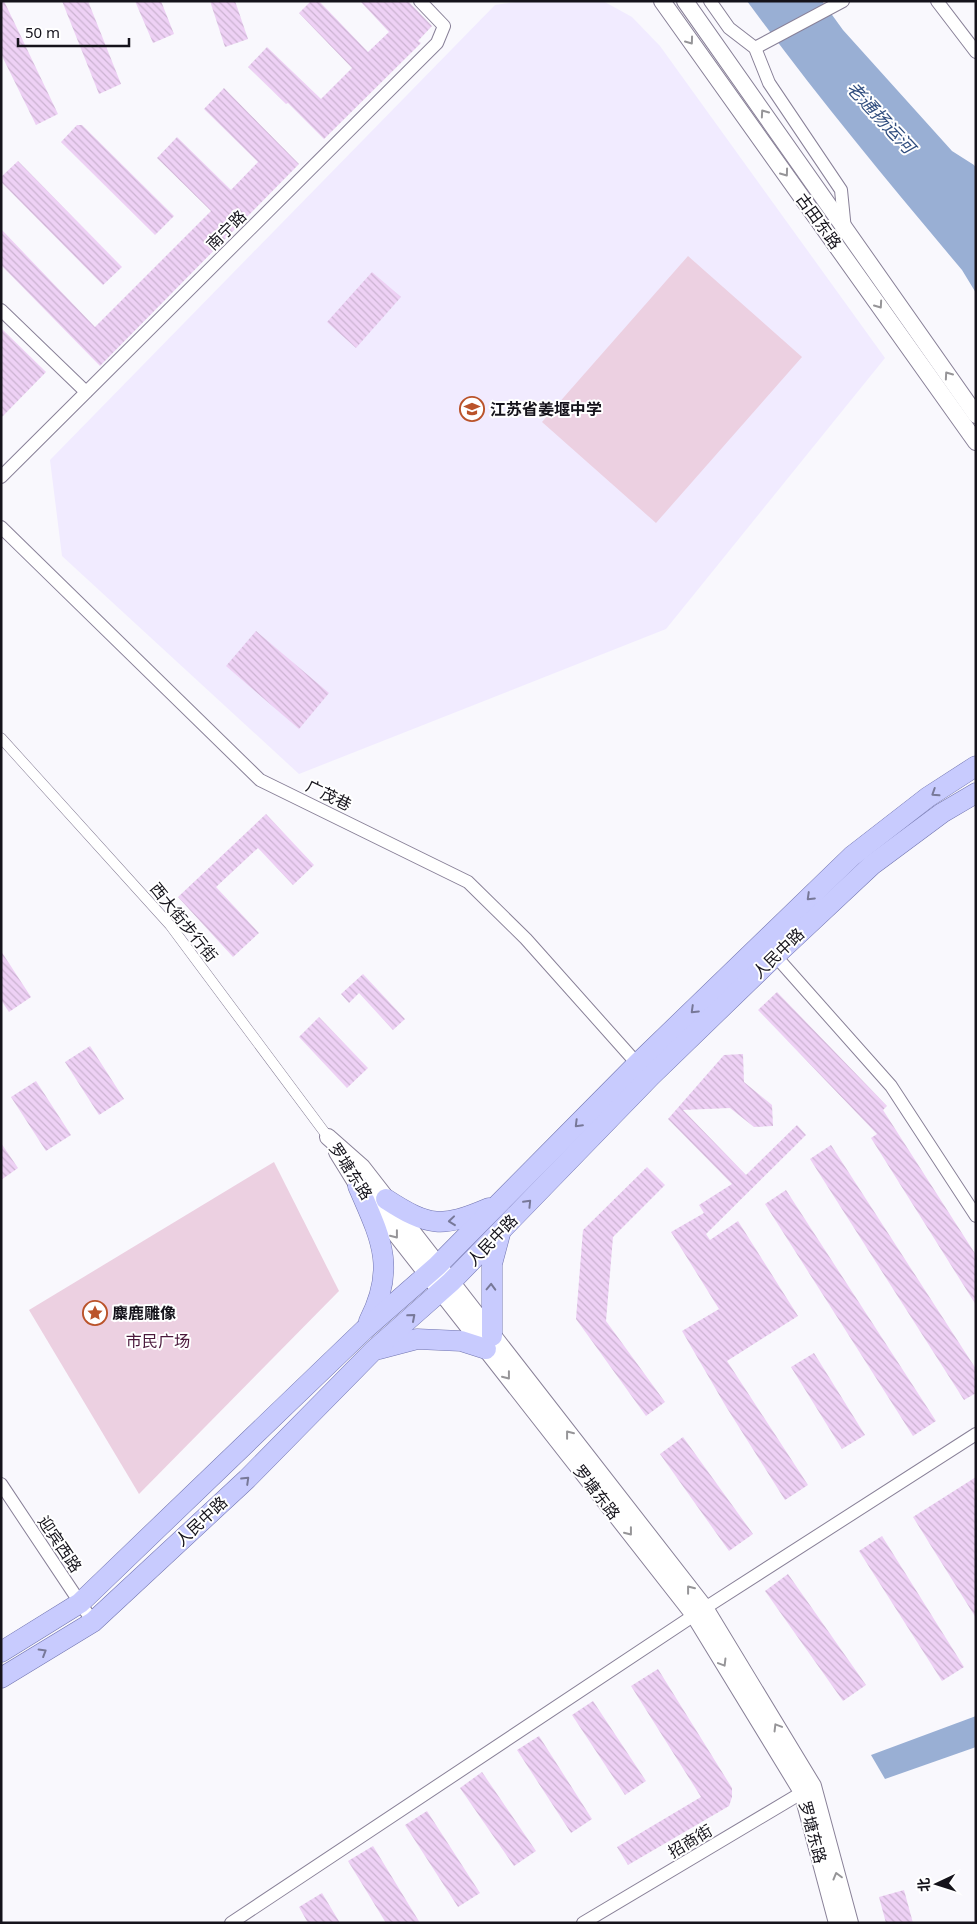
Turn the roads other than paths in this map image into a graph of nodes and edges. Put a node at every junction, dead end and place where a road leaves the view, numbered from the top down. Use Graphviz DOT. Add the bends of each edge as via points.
graph roads {
  1 [pos="420,1"];
  2 [pos="662,1"];
  3 [pos="685,1"];
  4 [pos="710,1"];
  5 [pos="843,1"];
  6 [pos="937,1"];
  7 [pos="755,48"];
  8 [pos="976,52"];
  9 [pos="845,230"];
  10 [pos="1,310"];
  11 [pos="86,392"];
  12 [pos="976,415"];
  13 [pos="976,442"];
  14 [pos="1,477"];
  15 [pos="1,527"];
  16 [pos="1,738"];
  17 [pos="976,766"];
  18 [pos="976,793"];
  19 [pos="769,950"];
  20 [pos="644,1070"];
  21 [pos="328,1137"];
  22 [pos="358,1186"];
  23 [pos="386,1199"];
  24 [pos="498,1204"];
  25 [pos="976,1216"];
  26 [pos="501,1231"];
  27 [pos="432,1270"];
  28 [pos="446,1287"];
  29 [pos="364,1330"];
  30 [pos="489,1343"];
  31 [pos="374,1350"];
  32 [pos="976,1434"];
  33 [pos="1,1484"];
  34 [pos="80,1603"];
  35 [pos="699,1612"];
  36 [pos="93,1622"];
  37 [pos="1,1652"];
  38 [pos="1,1678"];
  39 [pos="808,1789"];
  40 [pos="231,1923"];
  41 [pos="584,1923"];
  42 [pos="837,1923"];
  43 [pos="850,1923"];
  1 -- 11 [label="street, 南宁路" via="444,26 436,43"];
  2 -- 13 [label="street, 古田东路, one-way"];
  9 -- 3 [label="street, 古田东路, one-way"];
  4 -- 7 [label="street" via="729,28"];
  5 -- 7 [label="street"];
  6 -- 8 [label="street"];
  7 -- 9 [label="street" via="769,83 841,190"];
  12 -- 9 [label="street, 古田东路, one-way"];
  10 -- 11 [label="street"];
  11 -- 14 [label="street, 南宁路"];
  15 -- 20 [label="street, 广茂巷" via="260,780 468,882 526,939"];
  16 -- 21 [label="street, 西大街步行街" via="170,925"];
  17 -- 19 [label="main road, 人民中路, one-way" via="852,856"];
  18 -- 19 [label="main road, 人民中路" via="942,813 872,865"];
  19 -- 20 [label="main road, 人民中路"];
  19 -- 25 [label="street" via="891,1086"];
  20 -- 24 [label="main road, 人民中路, one-way"];
  26 -- 20 [label="main road, 人民中路, one-way"];
  21 -- 22 [label="street, 罗塘东路"];
  21 -- 23 [label="street, 罗塘东路" via="362,1167"];
  22 -- 27 [label="street, 罗塘东路, one-way"];
  22 -- 29 [label="main road" via="379,1234 386,1268 380,1300"];
  24 -- 23 [label="main road, one-way" via="460,1220 429,1222"];
  23 -- 27 [label="street, 罗塘东路"];
  24 -- 27 [label="main road, 人民中路"];
  26 -- 28 [label="main road, 人民中路"];
  30 -- 26 [label="main road, one-way" via="492,1264"];
  27 -- 28 [label="street, 罗塘东路"];
  27 -- 29 [label="main road, 人民中路"];
  28 -- 30 [label="street, 罗塘东路"];
  31 -- 28 [label="main road, 人民中路, one-way"];
  29 -- 34 [label="main road, 人民中路"];
  30 -- 31 [label="main road" via="416,1338"];
  30 -- 35 [label="street, 罗塘东路"];
  36 -- 31 [label="main road, 人民中路, one-way" via="247,1479"];
  32 -- 35 [label="street"];
  33 -- 34 [label="street, 迎宾西路"];
  34 -- 36 [label="street, 迎宾西路"];
  34 -- 37 [label="main road, 人民中路"];
  35 -- 39 [label="street, 罗塘东路"];
  35 -- 40 [label="street"];
  38 -- 36 [label="main road, 人民中路, one-way"];
  39 -- 41 [label="street, 招商街"];
  39 -- 42 [label="street, 罗塘东路"];
  43 -- 39 [label="street, 罗塘东路, one-way"];
}
